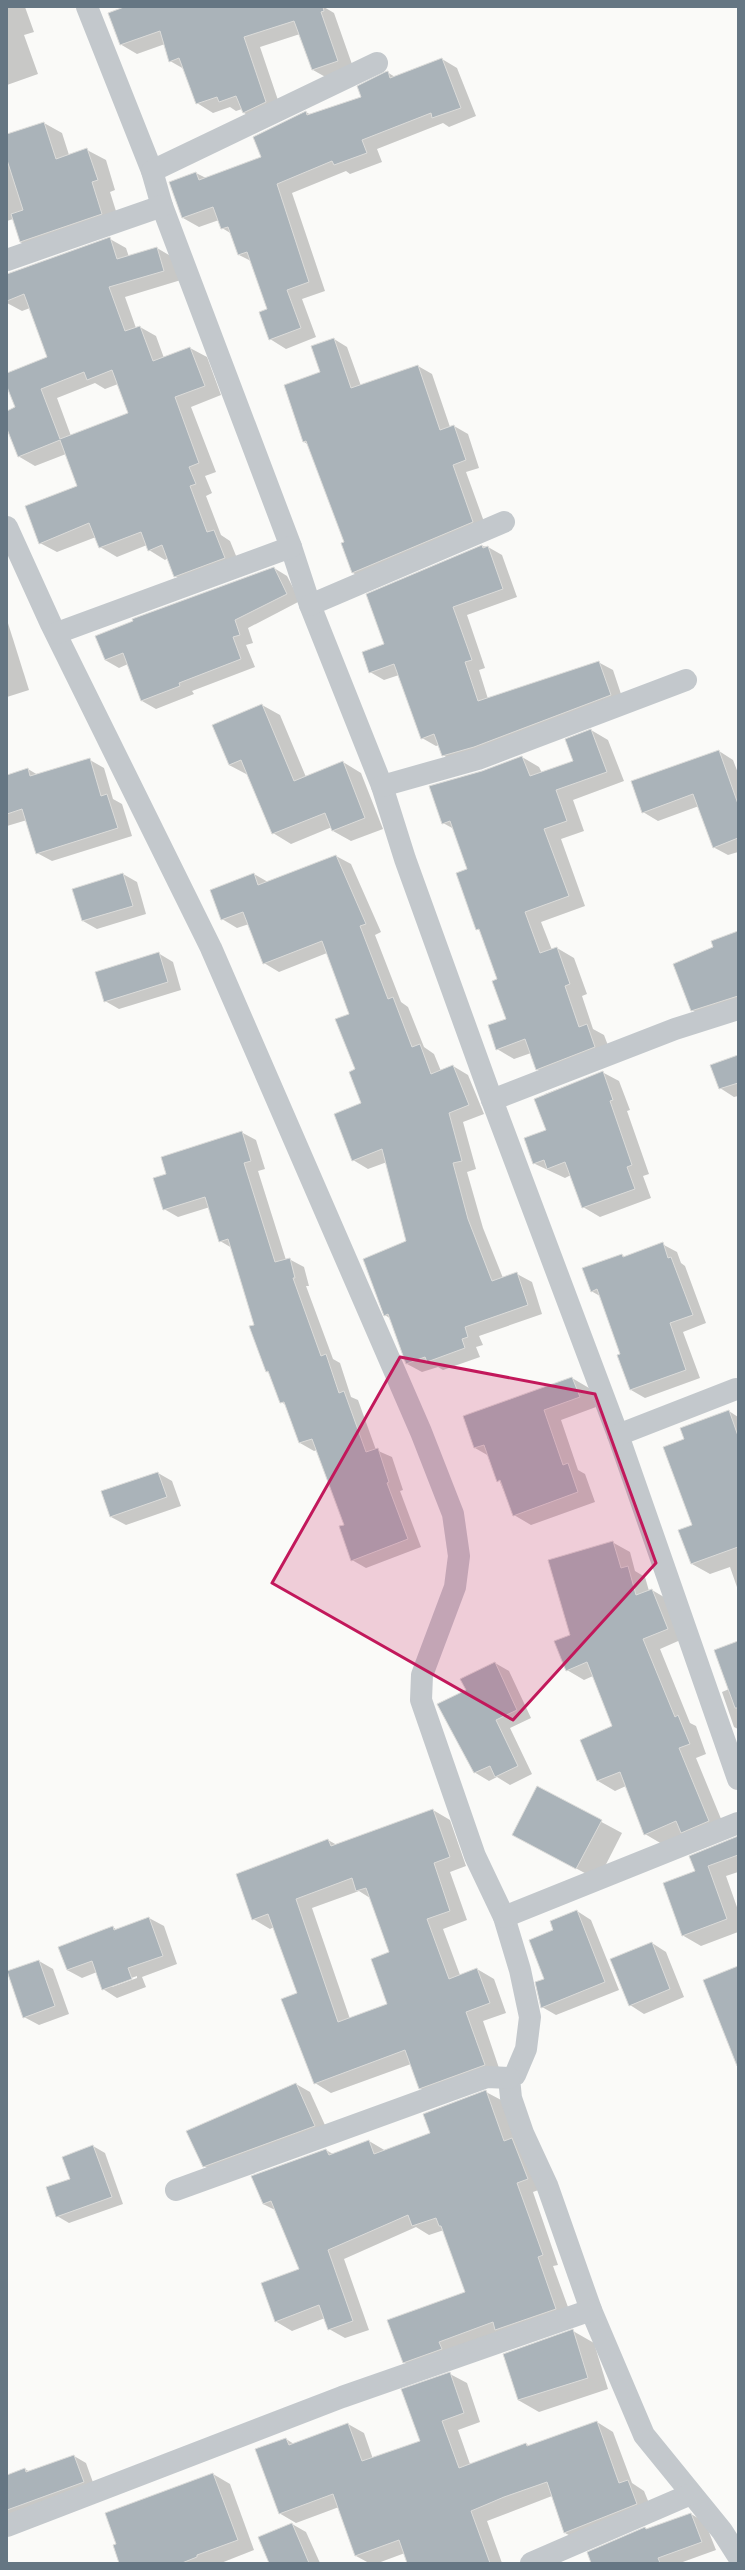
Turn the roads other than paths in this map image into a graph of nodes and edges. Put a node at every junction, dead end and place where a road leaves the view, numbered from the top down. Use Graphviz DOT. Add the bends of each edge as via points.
graph roads {
  1 [pos="87,7"];
  2 [pos="377,63"];
  3 [pos="152,171"];
  4 [pos="162,206"];
  5 [pos="7,260"];
  6 [pos="504,522"];
  7 [pos="7,527"];
  8 [pos="291,547"];
  9 [pos="310,605"];
  10 [pos="57,633"];
  11 [pos="686,680"];
  12 [pos="382,786"];
  13 [pos="738,1009"];
  14 [pos="492,1100"];
  15 [pos="736,1389"];
  16 [pos="618,1435"];
  17 [pos="737,1774"];
  18 [pos="738,1823"];
  19 [pos="504,1917"];
  20 [pos="509,2078"];
  21 [pos="176,2190"];
  22 [pos="591,2310"];
  23 [pos="691,2494"];
  24 [pos="7,2526"];
  25 [pos="738,2556"];
  26 [pos="530,2563"];
  1 -- 3 [label="street"];
  2 -- 3 [label="street"];
  3 -- 4 [label="street"];
  4 -- 5 [label="street"];
  4 -- 8 [label="street"];
  6 -- 9 [label="street"];
  7 -- 10 [label="street"];
  8 -- 9 [label="street"];
  8 -- 10 [label="street"];
  9 -- 12 [label="street"];
  10 -- 19 [label="street" via="211,948 422,1432 453,1514 459,1556 454,1586 422,1675 420,1700 475,1856"];
  11 -- 12 [label="street" via="478,759"];
  12 -- 14 [label="street" via="405,859"];
  13 -- 14 [label="street" via="675,1029"];
  14 -- 16 [label="street"];
  15 -- 16 [label="street"];
  16 -- 17 [label="street"];
  18 -- 19 [label="street"];
  19 -- 20 [label="street" via="520,1970 530,2017 526,2049 515,2075"];
  20 -- 21 [label="street" via="487,2077"];
  20 -- 22 [label="street" via="511,2098 523,2133 548,2184"];
  22 -- 23 [label="street" via="644,2435"];
  22 -- 24 [label="street" via="342,2397"];
  23 -- 25 [label="street" via="722,2531"];
  23 -- 26 [label="street"];
}
